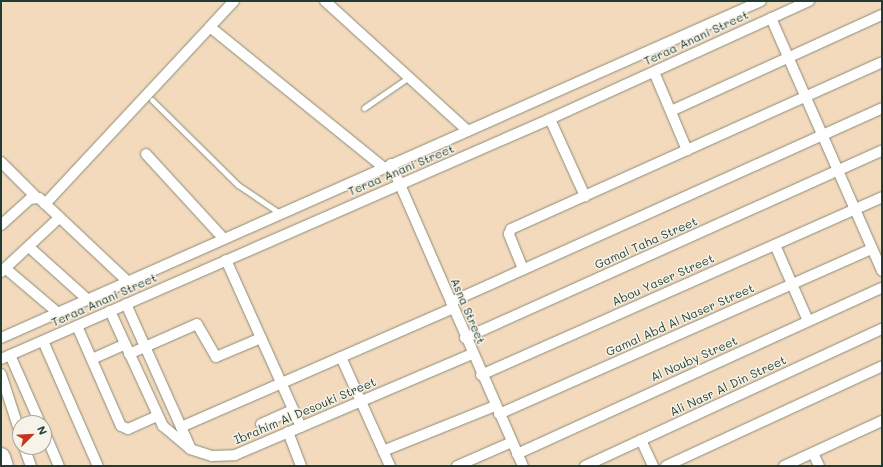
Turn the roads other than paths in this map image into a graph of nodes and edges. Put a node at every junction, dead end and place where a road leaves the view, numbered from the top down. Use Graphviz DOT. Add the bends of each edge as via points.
graph roads {
  1 [pos="234,1"];
  2 [pos="325,1"];
  3 [pos="761,1"];
  4 [pos="809,1"];
  5 [pos="882,15"];
  6 [pos="771,18"];
  7 [pos="210,27"];
  8 [pos="788,58"];
  9 [pos="882,62"];
  10 [pos="654,72"];
  11 [pos="409,77"];
  12 [pos="804,96"];
  13 [pos="152,100"];
  14 [pos="364,108"];
  15 [pos="882,108"];
  16 [pos="671,111"];
  17 [pos="550,119"];
  18 [pos="468,131"];
  19 [pos="820,134"];
  20 [pos="687,150"];
  21 [pos="882,151"];
  22 [pos="146,154"];
  23 [pos="1,162"];
  24 [pos="388,166"];
  25 [pos="837,171"];
  26 [pos="400,184"];
  27 [pos="585,196"];
  28 [pos="36,197"];
  29 [pos="882,197"];
  30 [pos="45,204"];
  31 [pos="854,210"];
  32 [pos="281,214"];
  33 [pos="59,218"];
  34 [pos="1,225"];
  35 [pos="224,239"];
  36 [pos="775,245"];
  37 [pos="29,247"];
  38 [pos="872,249"];
  39 [pos="226,260"];
  40 [pos="523,269"];
  41 [pos="3,270"];
  42 [pos="882,271"];
  43 [pos="128,282"];
  44 [pos="792,284"];
  45 [pos="882,288"];
  46 [pos="88,300"];
  47 [pos="126,304"];
  48 [pos="452,305"];
  49 [pos="110,311"];
  50 [pos="58,313"];
  51 [pos="808,321"];
  52 [pos="77,326"];
  53 [pos="882,329"];
  54 [pos="1,338"];
  55 [pos="261,338"];
  56 [pos="466,338"];
  57 [pos="43,341"];
  58 [pos="145,347"];
  59 [pos="127,349"];
  60 [pos="472,354"];
  61 [pos="6,357"];
  62 [pos="341,357"];
  63 [pos="92,358"];
  64 [pos="882,366"];
  65 [pos="1,374"];
  66 [pos="158,375"];
  67 [pos="482,375"];
  68 [pos="142,382"];
  69 [pos="281,382"];
  70 [pos="361,401"];
  71 [pos="293,410"];
  72 [pos="497,410"];
  73 [pos="14,415"];
  74 [pos="36,415"];
  75 [pos="157,416"];
  76 [pos="882,421"];
  77 [pos="261,424"];
  78 [pos="181,427"];
  79 [pos="300,427"];
  80 [pos="288,432"];
  81 [pos="641,440"];
  82 [pos="512,442"];
  83 [pos="190,449"];
  84 [pos="52,450"];
  85 [pos="384,451"];
  86 [pos="814,453"];
  87 [pos="517,454"];
  88 [pos="27,455"];
  89 [pos="1,457"];
  90 [pos="598,463"];
  91 [pos="4,466"];
  92 [pos="30,466"];
  93 [pos="59,466"];
  94 [pos="98,466"];
  95 [pos="301,466"];
  96 [pos="390,466"];
  97 [pos="457,466"];
  98 [pos="523,466"];
  99 [pos="584,466"];
  100 [pos="652,466"];
  101 [pos="666,466"];
  102 [pos="784,466"];
  103 [pos="819,466"];
  1 -- 7 [label="street"];
  2 -- 11 [label="street"];
  3 -- 18 [label="street, Teraa Anani Street"];
  4 -- 6 [label="street, Teraa Anani Street"];
  5 -- 8 [label="street"];
  6 -- 8 [label="street"];
  6 -- 10 [label="street, Teraa Anani Street"];
  7 -- 24 [label="street"];
  7 -- 30 [label="street"];
  8 -- 12 [label="street"];
  8 -- 16 [label="street"];
  9 -- 12 [label="street"];
  10 -- 16 [label="street"];
  10 -- 17 [label="street, Teraa Anani Street"];
  11 -- 14 [label="lane"];
  11 -- 18 [label="street"];
  12 -- 19 [label="street"];
  12 -- 20 [label="street"];
  13 -- 32 [label="lane" via="238,185"];
  15 -- 19 [label="street"];
  16 -- 20 [label="street"];
  17 -- 26 [label="street, Teraa Anani Street"];
  17 -- 27 [label="street"];
  18 -- 24 [label="street, Teraa Anani Street"];
  19 -- 25 [label="street"];
  19 -- 40 [label="street"];
  20 -- 27 [label="street"];
  21 -- 25 [label="street, Gamal Taha Street"];
  22 -- 35 [label="street"];
  23 -- 28 [label="street"];
  24 -- 26 [label="street, Asna Street"];
  24 -- 32 [label="street, Teraa Anani Street"];
  25 -- 31 [label="street"];
  25 -- 56 [label="street, Gamal Taha Street"];
  26 -- 39 [label="street, Teraa Anani Street"];
  26 -- 48 [label="street, Asna Street"];
  27 -- 40 [label="street" via="511,229 509,234"];
  28 -- 30 [label="street"];
  28 -- 34 [label="street"];
  29 -- 31 [label="street, Abou Yaser Street"];
  30 -- 33 [label="street"];
  31 -- 36 [label="street, Abou Yaser Street"];
  31 -- 38 [label="street"];
  32 -- 35 [label="street, Teraa Anani Street"];
  33 -- 37 [label="street"];
  33 -- 43 [label="street"];
  35 -- 43 [label="street, Teraa Anani Street"];
  36 -- 44 [label="street"];
  36 -- 67 [label="street, Abou Yaser Street"];
  37 -- 41 [label="street"];
  37 -- 46 [label="street"];
  38 -- 42 [label="street"];
  38 -- 44 [label="street, Gamal Abd Al Naser Street"];
  39 -- 47 [label="street, Teraa Anani Street"];
  39 -- 55 [label="street"];
  40 -- 48 [label="street"];
  41 -- 50 [label="street"];
  43 -- 46 [label="street, Teraa Anani Street"];
  44 -- 51 [label="street"];
  44 -- 72 [label="street, Gamal Abd Al Naser Street"];
  45 -- 51 [label="street, Al Nouby Street"];
  46 -- 50 [label="street, Teraa Anani Street"];
  47 -- 49 [label="street, Teraa Anani Street"];
  47 -- 58 [label="street"];
  48 -- 56 [label="street, Asna Street"];
  48 -- 62 [label="street"];
  49 -- 52 [label="street, Teraa Anani Street"];
  49 -- 59 [label="street, Ibrahim Al Desouki Street"];
  50 -- 54 [label="street, Teraa Anani Street"];
  51 -- 87 [label="street, Al Nouby Street"];
  52 -- 57 [label="street, Teraa Anani Street"];
  52 -- 63 [label="street"];
  53 -- 81 [label="street, Ali Nasr Al Din Street"];
  55 -- 58 [label="street" via="216,357 198,324"];
  55 -- 69 [label="street"];
  56 -- 60 [label="street, Asna Street"];
  57 -- 61 [label="street, Teraa Anani Street"];
  57 -- 94 [label="street"];
  58 -- 59 [label="street"];
  58 -- 66 [label="street"];
  59 -- 63 [label="street"];
  59 -- 68 [label="street, Ibrahim Al Desouki Street"];
  60 -- 67 [label="street, Asna Street"];
  60 -- 70 [label="street, Ibrahim Al Desouki Street"];
  61 -- 74 [label="street"];
  62 -- 69 [label="street"];
  62 -- 70 [label="street"];
  63 -- 75 [label="street" via="121,426 128,429"];
  64 -- 101 [label="street"];
  65 -- 73 [label="street"];
  66 -- 68 [label="street"];
  66 -- 78 [label="street"];
  67 -- 72 [label="street, Asna Street"];
  68 -- 75 [label="street, Ibrahim Al Desouki Street"];
  69 -- 71 [label="street"];
  69 -- 78 [label="street"];
  70 -- 79 [label="street, Ibrahim Al Desouki Street"];
  70 -- 85 [label="street"];
  71 -- 77 [label="street"];
  71 -- 79 [label="street"];
  72 -- 82 [label="street, Asna Street"];
  72 -- 85 [label="street, Gamal Abd Al Naser Street"];
  75 -- 83 [label="street, Ibrahim Al Desouki Street" via="171,435"];
  76 -- 86 [label="street"];
  78 -- 83 [label="street"];
  79 -- 80 [label="street, Ibrahim Al Desouki Street"];
  80 -- 83 [label="street, Ibrahim Al Desouki Street" via="235,455 212,456"];
  80 -- 95 [label="street"];
  81 -- 90 [label="street, Ali Nasr Al Din Street"];
  81 -- 100 [label="street"];
  82 -- 87 [label="street, Asna Street"];
  82 -- 97 [label="street"];
  84 -- 93 [label="street"];
  85 -- 96 [label="street"];
  86 -- 102 [label="street"];
  86 -- 103 [label="street"];
  87 -- 98 [label="street, Asna Street"];
  88 -- 92 [label="street"];
  89 -- 91 [label="highway"];
  90 -- 99 [label="street, Ali Nasr Al Din Street"];
}
